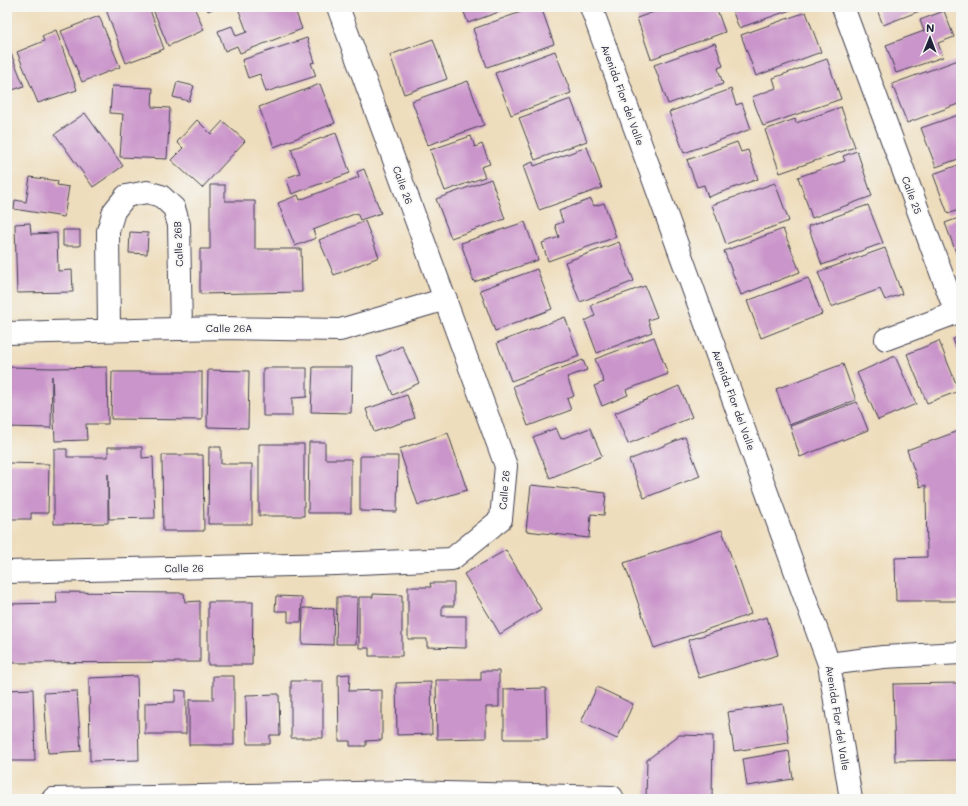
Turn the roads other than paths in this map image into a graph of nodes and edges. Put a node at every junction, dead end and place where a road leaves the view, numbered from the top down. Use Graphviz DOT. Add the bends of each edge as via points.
graph roads {
  1 [pos="338,7"];
  2 [pos="591,7"];
  3 [pos="843,7"];
  4 [pos="446,299"];
  5 [pos="958,312"];
  6 [pos="181,329"];
  7 [pos="109,330"];
  8 [pos="7,333"];
  9 [pos="886,339"];
  10 [pos="7,572"];
  11 [pos="961,653"];
  12 [pos="829,664"];
  13 [pos="53,799"];
  14 [pos="613,799"];
  15 [pos="851,799"];
  1 -- 4 [label="street, Calle 26"];
  2 -- 12 [label="street, Avenida Flor del Valle"];
  3 -- 5 [label="street, Calle 25"];
  4 -- 6 [label="street, Calle 26A" via="340,330"];
  4 -- 10 [label="street, Calle 26" via="506,466 501,518 452,559"];
  5 -- 9 [label="street, Calle 25"];
  6 -- 7 [label="street, Calle 26A"];
  6 -- 7 [label="street, Calle 26B" via="179,225 174,208 161,196 147,192 126,196 114,211 108,231"];
  7 -- 8 [label="street, Calle 26A"];
  11 -- 12 [label="street" via="883,657"];
  12 -- 15 [label="street, Avenida Flor del Valle"];
  13 -- 14 [label="street" via="406,792"];
}
